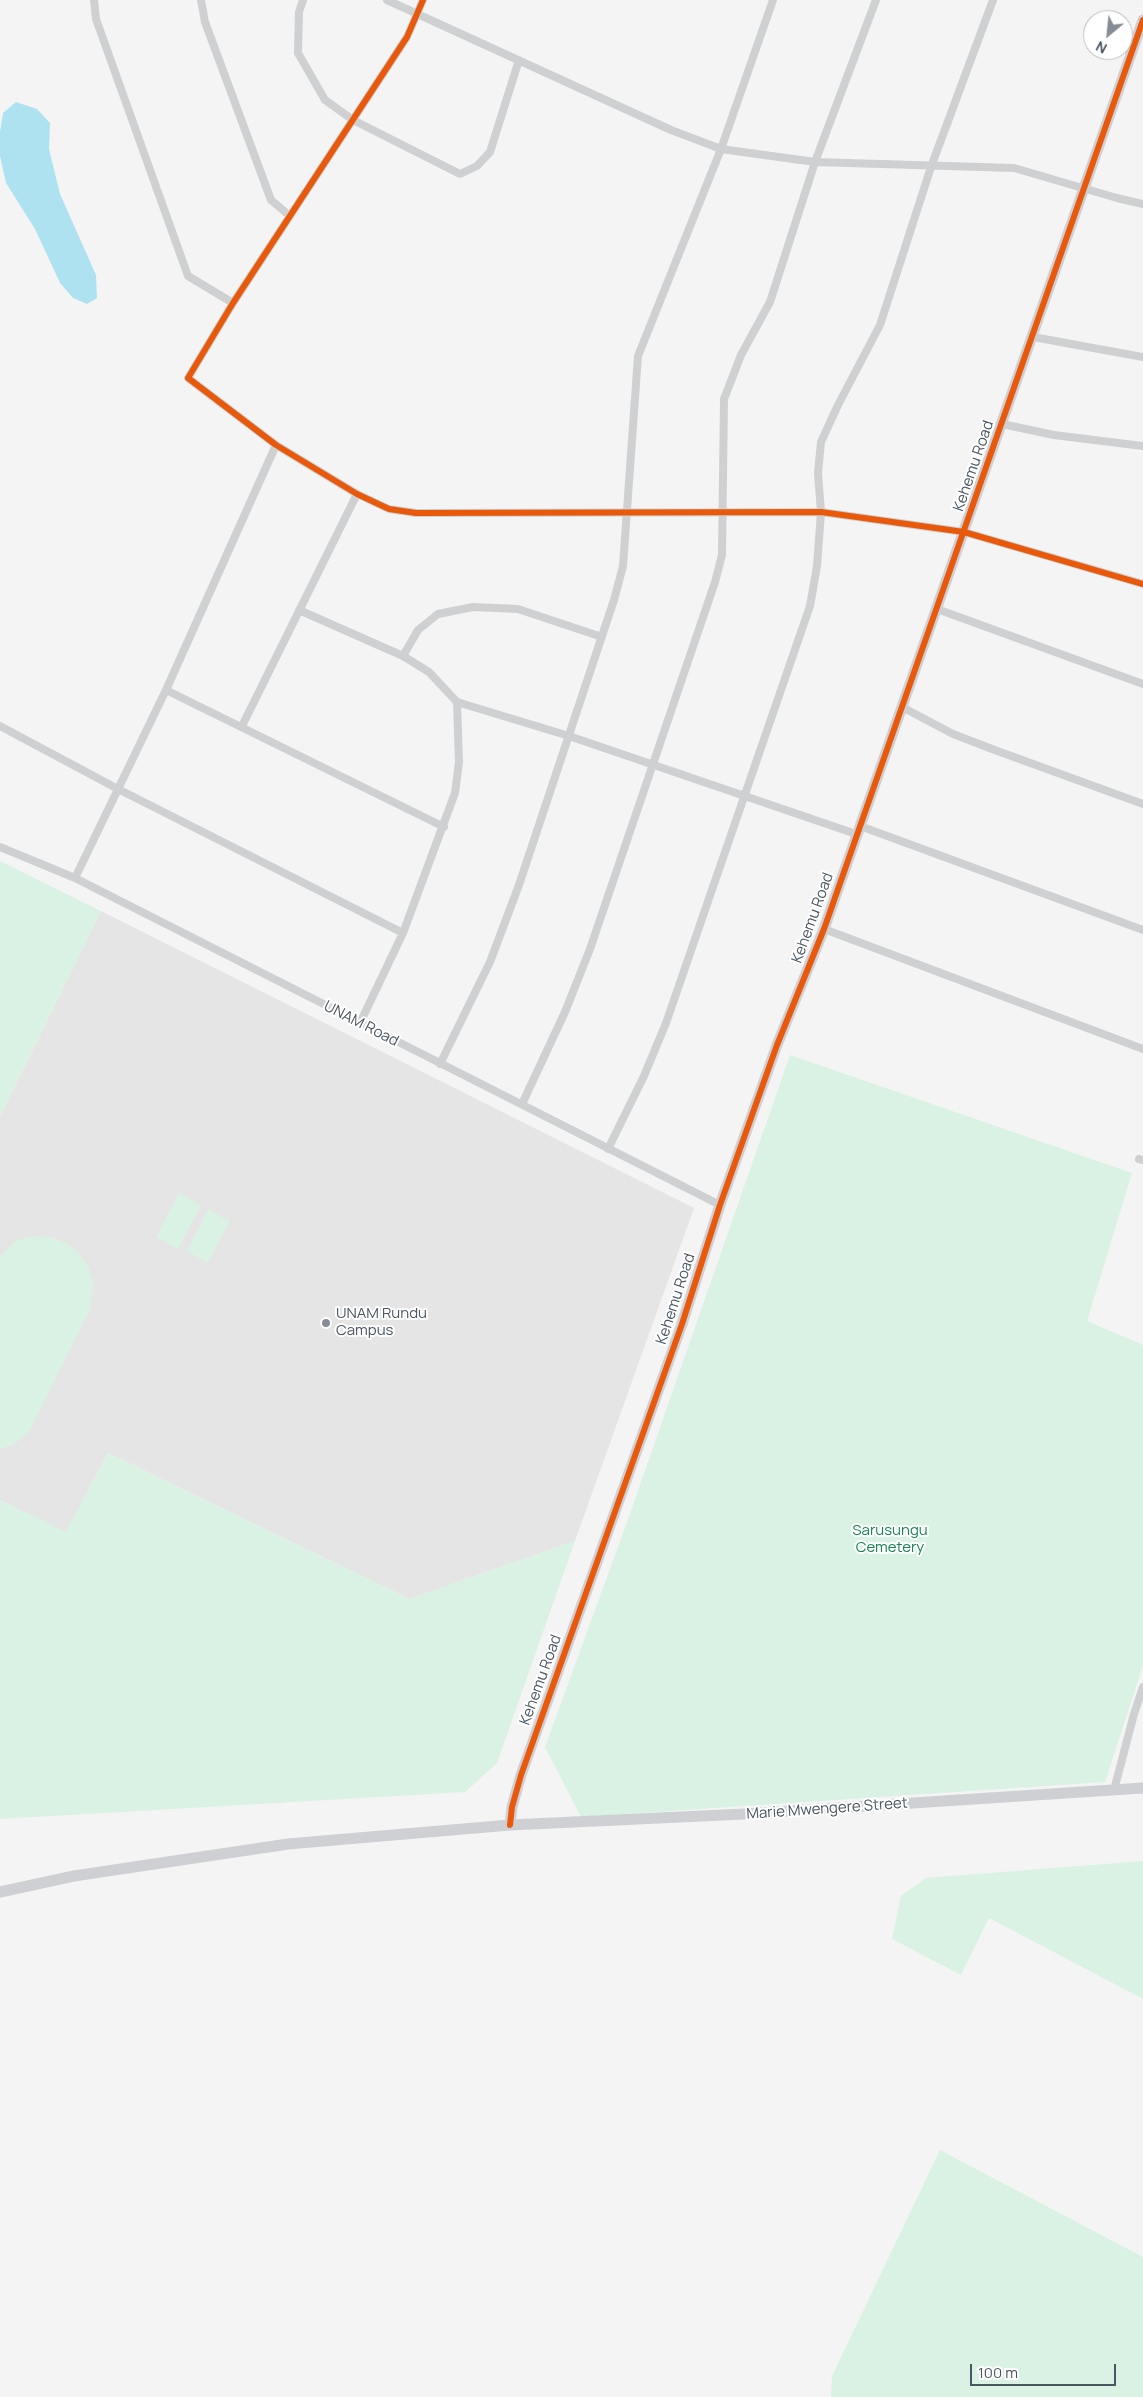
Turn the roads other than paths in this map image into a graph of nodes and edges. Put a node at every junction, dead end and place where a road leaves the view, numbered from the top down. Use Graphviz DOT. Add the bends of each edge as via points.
graph roads {
  1 [pos="94,0"];
  2 [pos="201,0"];
  3 [pos="303,0"];
  4 [pos="386,0"];
  5 [pos="423,0"];
  6 [pos="773,0"];
  7 [pos="876,0"];
  8 [pos="993,0"];
  9 [pos="417,14"];
  10 [pos="1143,20"];
  11 [pos="1139,47"];
  12 [pos="519,60"];
  13 [pos="353,120"];
  14 [pos="721,149"];
  15 [pos="815,162"];
  16 [pos="931,167"];
  17 [pos="1084,188"];
  18 [pos="1143,204"];
  19 [pos="290,216"];
  20 [pos="233,304"];
  21 [pos="1033,337"];
  22 [pos="1143,357"];
  23 [pos="1002,424"];
  24 [pos="276,445"];
  25 [pos="1143,446"];
  26 [pos="356,494"];
  27 [pos="721,512"];
  28 [pos="821,512"];
  29 [pos="627,514"];
  30 [pos="964,532"];
  31 [pos="1143,584"];
  32 [pos="937,609"];
  33 [pos="299,610"];
  34 [pos="602,637"];
  35 [pos="403,656"];
  36 [pos="1143,684"];
  37 [pos="166,690"];
  38 [pos="457,702"];
  39 [pos="902,707"];
  40 [pos="0,726"];
  41 [pos="242,726"];
  42 [pos="569,736"];
  43 [pos="653,765"];
  44 [pos="118,789"];
  45 [pos="744,796"];
  46 [pos="1143,804"];
  47 [pos="444,827"];
  48 [pos="858,830"];
  49 [pos="0,847"];
  50 [pos="75,878"];
  51 [pos="824,929"];
  52 [pos="1143,930"];
  53 [pos="403,933"];
  54 [pos="360,1023"];
  55 [pos="1143,1050"];
  56 [pos="440,1064"];
  57 [pos="522,1104"];
  58 [pos="608,1149"];
  59 [pos="720,1205"];
  60 [pos="1143,1687"];
  61 [pos="1143,1788"];
  62 [pos="1114,1790"];
  63 [pos="510,1825"];
  64 [pos="0,1892"];
  1 -- 20 [label="street" via="96,19 188,276"];
  2 -- 19 [label="street" via="205,22 272,200"];
  3 -- 13 [label="street" via="299,12 298,53 325,100"];
  4 -- 9 [label="street"];
  5 -- 9 [label="street"];
  6 -- 14 [label="street"];
  7 -- 15 [label="street"];
  8 -- 16 [label="street"];
  9 -- 12 [label="street"];
  9 -- 13 [label="street" via="407,37"];
  10 -- 11 [label="street, Kehemu Road"];
  11 -- 17 [label="street, Kehemu Road"];
  12 -- 13 [label="street" via="490,152 477,166 460,174"];
  12 -- 14 [label="street"];
  13 -- 19 [label="street"];
  14 -- 15 [label="street"];
  14 -- 29 [label="street" via="638,356"];
  15 -- 16 [label="street"];
  15 -- 27 [label="street" via="770,302 741,355 724,399"];
  16 -- 17 [label="street" via="1014,168"];
  16 -- 28 [label="street" via="880,325 821,442 818,473"];
  17 -- 18 [label="street"];
  17 -- 21 [label="street, Kehemu Road"];
  19 -- 20 [label="street"];
  20 -- 24 [label="street" via="188,378"];
  21 -- 22 [label="street"];
  21 -- 23 [label="street, Kehemu Road"];
  23 -- 25 [label="street" via="1054,435"];
  23 -- 30 [label="street, Kehemu Road"];
  24 -- 26 [label="street"];
  24 -- 37 [label="street"];
  26 -- 29 [label="street" via="389,508 416,513"];
  26 -- 33 [label="street"];
  27 -- 28 [label="street"];
  27 -- 29 [label="street"];
  27 -- 43 [label="street" via="722,554 715,582"];
  28 -- 30 [label="street"];
  28 -- 45 [label="street" via="810,606"];
  29 -- 34 [label="street" via="623,566"];
  30 -- 31 [label="street"];
  30 -- 32 [label="street, Kehemu Road"];
  32 -- 36 [label="street"];
  32 -- 39 [label="street, Kehemu Road"];
  33 -- 35 [label="street"];
  33 -- 41 [label="street"];
  34 -- 35 [label="street" via="518,609 473,607 438,614 418,630"];
  34 -- 42 [label="street"];
  35 -- 38 [label="street" via="429,672"];
  37 -- 41 [label="street"];
  37 -- 44 [label="street"];
  38 -- 42 [label="street"];
  38 -- 47 [label="street" via="459,762 455,793"];
  39 -- 46 [label="street" via="953,734"];
  39 -- 48 [label="street, Kehemu Road"];
  40 -- 44 [label="street"];
  41 -- 47 [label="street"];
  42 -- 43 [label="street"];
  42 -- 56 [label="street" via="520,885 490,962"];
  43 -- 45 [label="street"];
  43 -- 57 [label="street" via="590,949"];
  44 -- 50 [label="street"];
  44 -- 53 [label="street"];
  45 -- 48 [label="street"];
  45 -- 58 [label="street" via="666,1023"];
  47 -- 53 [label="street"];
  48 -- 51 [label="street, Kehemu Road"];
  48 -- 52 [label="street"];
  49 -- 50 [label="street, UNAM Road"];
  50 -- 54 [label="street, UNAM Road"];
  51 -- 55 [label="street"];
  51 -- 59 [label="street, Kehemu Road" via="777,1045"];
  53 -- 54 [label="street"];
  54 -- 56 [label="street, UNAM Road"];
  56 -- 57 [label="street, UNAM Road"];
  57 -- 58 [label="street, UNAM Road"];
  58 -- 59 [label="street, UNAM Road"];
  59 -- 63 [label="street, Kehemu Road" via="682,1324 521,1775"];
  60 -- 62 [label="street"];
  61 -- 62 [label="street, Marie Mwengere Street"];
  62 -- 63 [label="street, Marie Mwengere Street" via="754,1814"];
  63 -- 64 [label="street, Marie Mwengere Street" via="288,1844 74,1876"];
}
